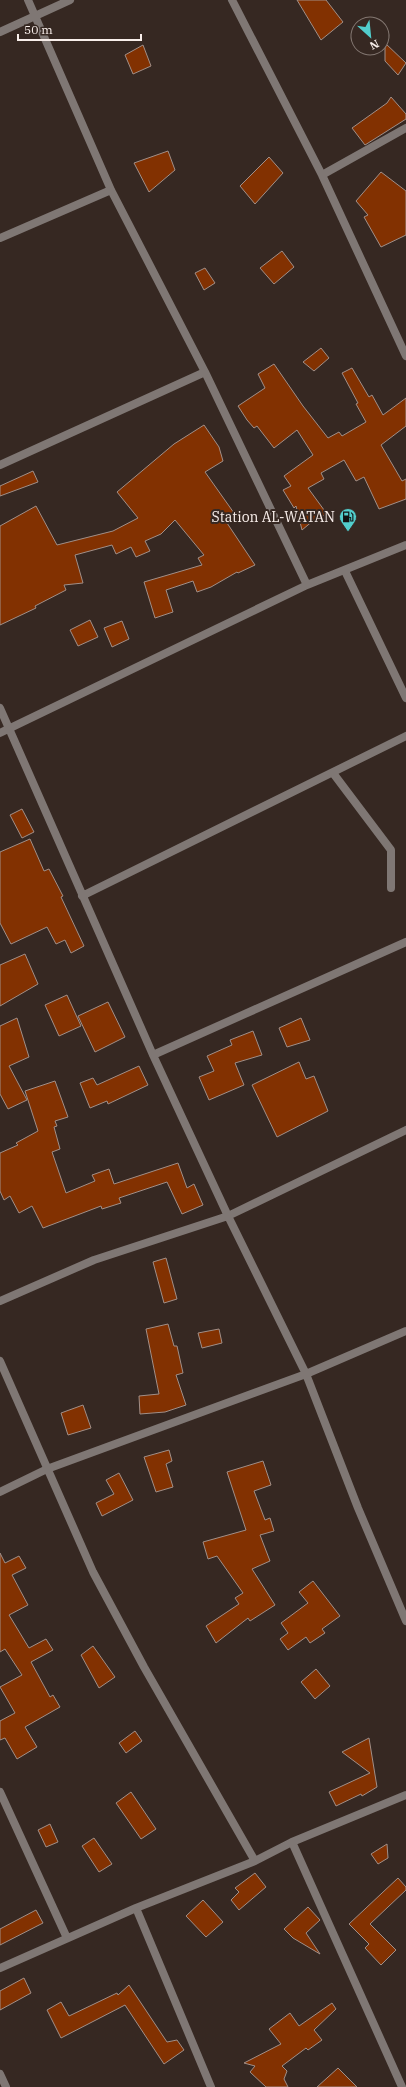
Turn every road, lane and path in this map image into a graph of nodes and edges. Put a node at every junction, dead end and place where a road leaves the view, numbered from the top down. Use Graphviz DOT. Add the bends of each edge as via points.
graph roads {
  1 [pos="28,0"];
  2 [pos="70,0"];
  3 [pos="232,0"];
  4 [pos="36,17"];
  5 [pos="0,32"];
  6 [pos="406,128"];
  7 [pos="322,176"];
  8 [pos="111,190"];
  9 [pos="0,238"];
  10 [pos="406,356"];
  11 [pos="205,372"];
  12 [pos="0,465"];
  13 [pos="406,545"];
  14 [pos="345,571"];
  15 [pos="307,585"];
  16 [pos="406,698"];
  17 [pos="0,708"];
  18 [pos="9,730"];
  19 [pos="0,733"];
  20 [pos="406,736"];
  21 [pos="333,772"];
  22 [pos="391,888"];
  23 [pos="82,896"];
  24 [pos="406,942"];
  25 [pos="153,1055"];
  26 [pos="406,1130"];
  27 [pos="228,1216"];
  28 [pos="0,1301"];
  29 [pos="406,1330"];
  30 [pos="0,1361"];
  31 [pos="306,1374"];
  32 [pos="47,1469"];
  33 [pos="0,1492"];
  34 [pos="406,1621"];
  35 [pos="0,1792"];
  36 [pos="406,1795"];
  37 [pos="292,1842"];
  38 [pos="255,1861"];
  39 [pos="136,1908"];
  40 [pos="67,1938"];
  41 [pos="0,1968"];
  42 [pos="0,2074"];
  43 [pos="6,2087"];
  44 [pos="211,2087"];
  45 [pos="402,2087"];
  1 -- 4 [label="street"];
  2 -- 4 [label="street"];
  3 -- 7 [label="street"];
  4 -- 5 [label="street"];
  4 -- 8 [label="street"];
  6 -- 7 [label="street"];
  7 -- 10 [label="street"];
  8 -- 9 [label="street"];
  8 -- 11 [label="street"];
  11 -- 12 [label="street"];
  11 -- 15 [label="street"];
  13 -- 14 [label="street"];
  14 -- 15 [label="street"];
  14 -- 16 [label="street"];
  15 -- 18 [label="street"];
  17 -- 18 [label="street"];
  18 -- 19 [label="street"];
  18 -- 23 [label="street"];
  20 -- 21 [label="street"];
  21 -- 22 [label="street" via="391,850"];
  21 -- 23 [label="street"];
  23 -- 25 [label="street"];
  24 -- 25 [label="street"];
  25 -- 27 [label="street"];
  26 -- 27 [label="street"];
  27 -- 28 [label="street" via="94,1260"];
  27 -- 31 [label="street"];
  29 -- 31 [label="street"];
  30 -- 32 [label="street"];
  31 -- 32 [label="street"];
  31 -- 34 [label="street" via="358,1508"];
  32 -- 33 [label="street"];
  32 -- 38 [label="street" via="93,1572"];
  35 -- 40 [label="street"];
  36 -- 37 [label="street"];
  37 -- 38 [label="street"];
  37 -- 45 [label="street"];
  38 -- 39 [label="street"];
  39 -- 40 [label="street"];
  39 -- 44 [label="street"];
  40 -- 41 [label="street"];
  42 -- 43 [label="street"];
}
